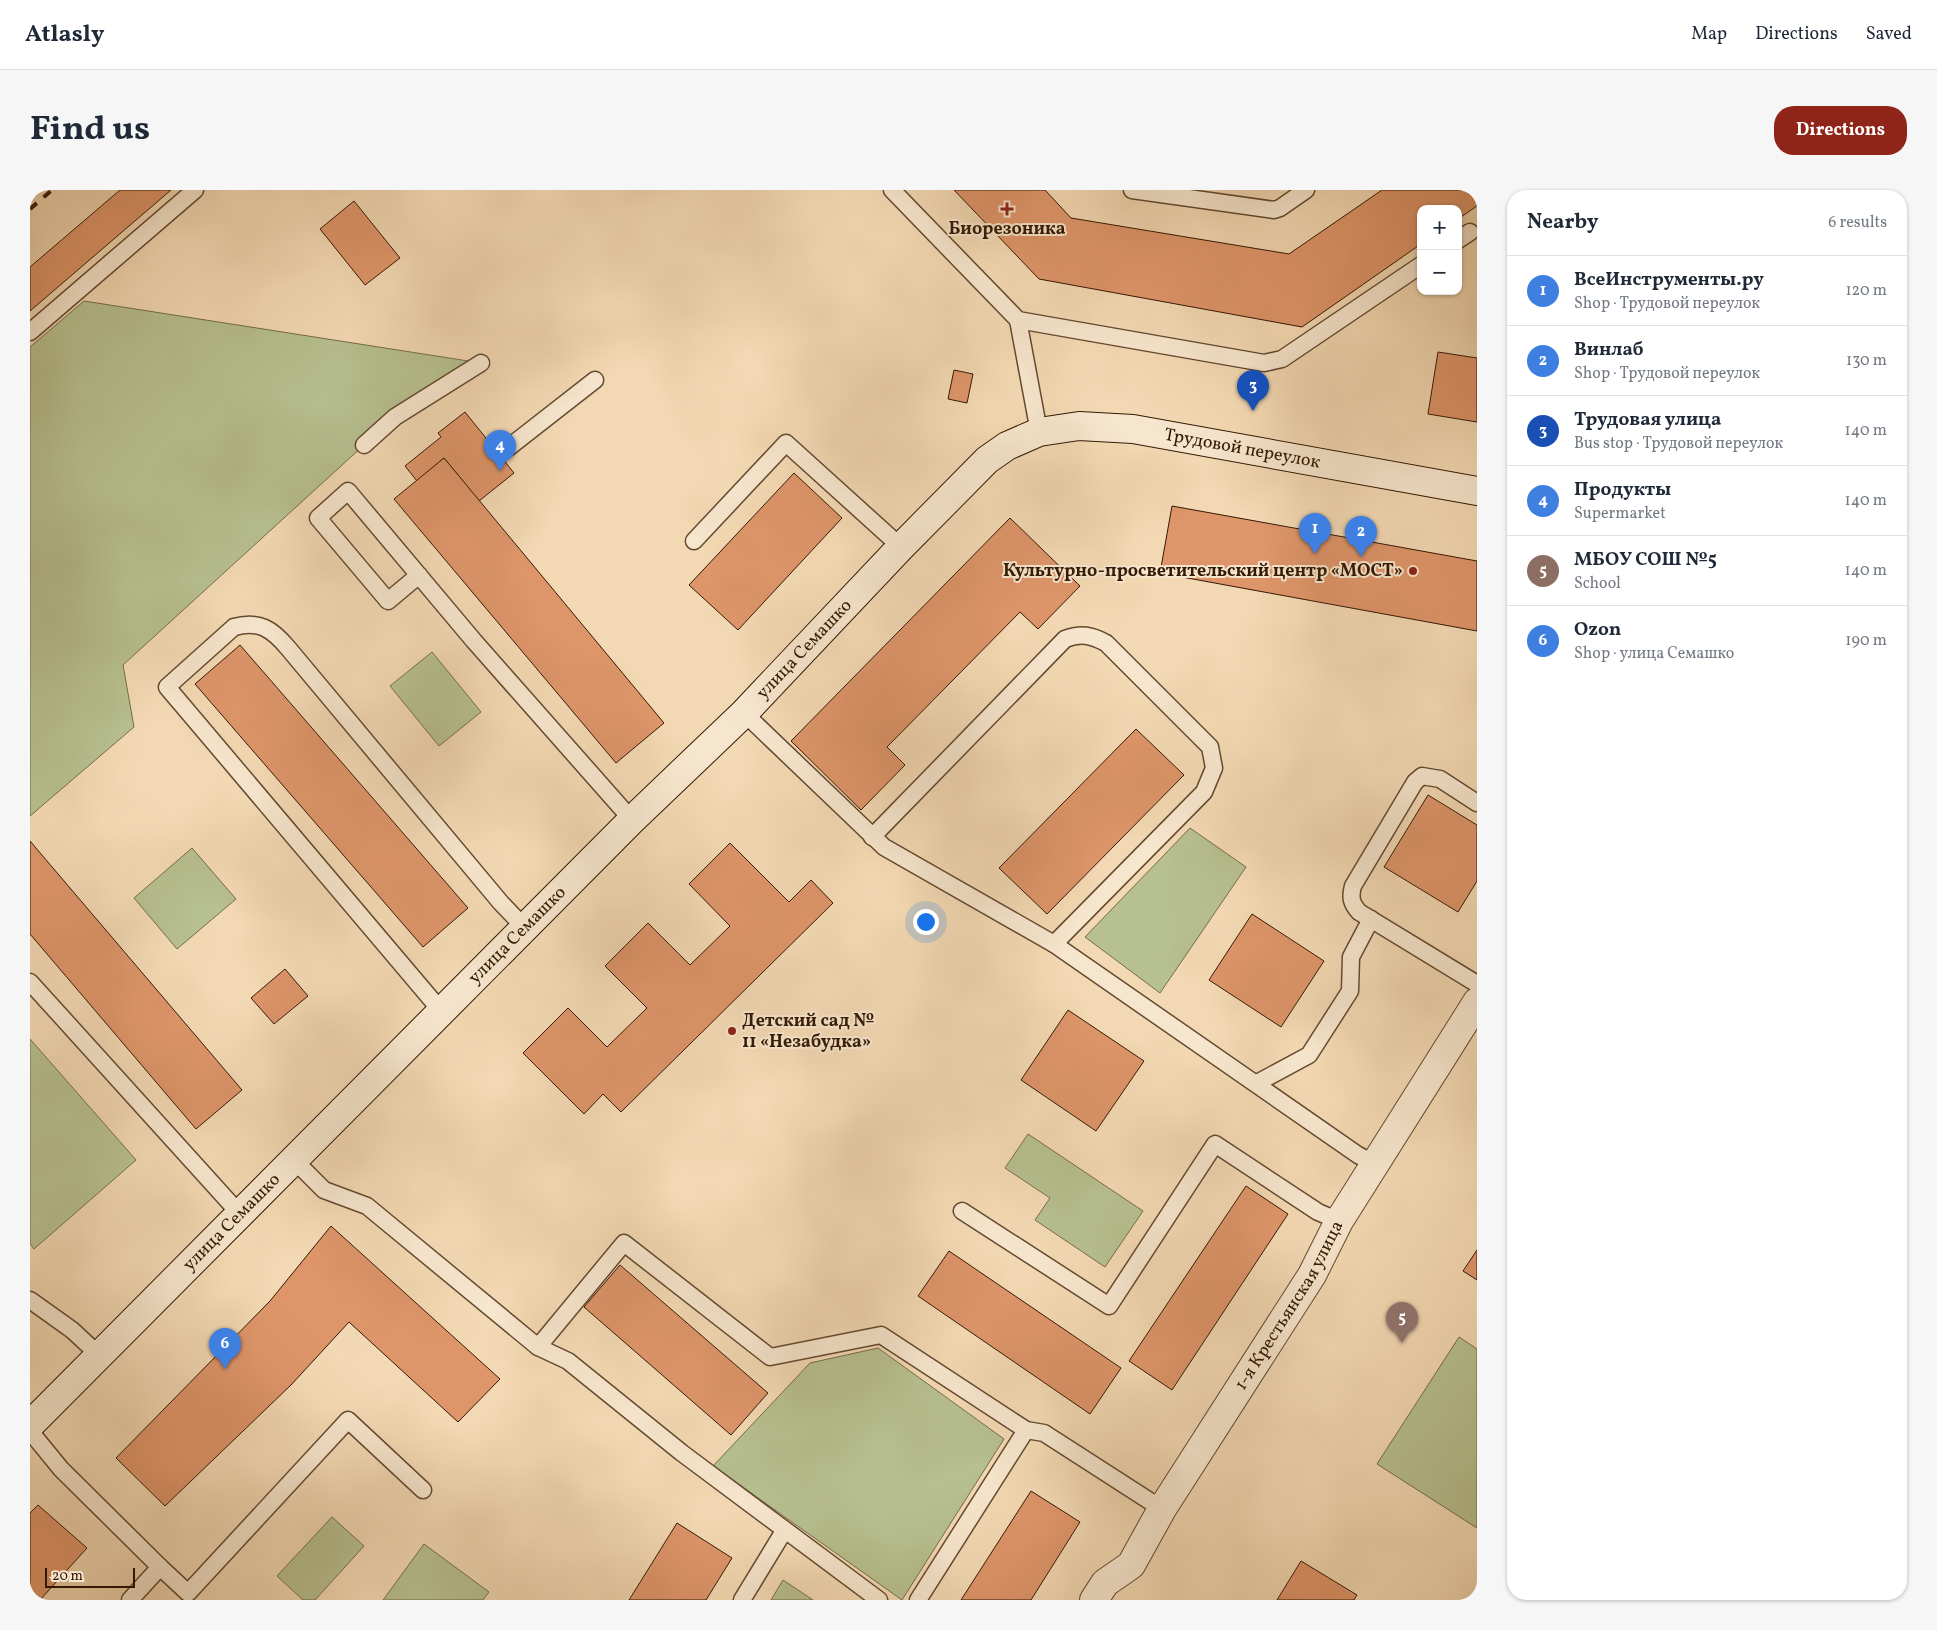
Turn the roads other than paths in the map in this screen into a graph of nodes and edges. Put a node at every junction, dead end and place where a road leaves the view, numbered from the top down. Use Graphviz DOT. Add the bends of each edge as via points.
graph roads {
  1 [pos="195,190"];
  2 [pos="892,190"];
  3 [pos="1132,190"];
  4 [pos="1306,190"];
  5 [pos="1417,268"];
  6 [pos="1018,320"];
  7 [pos="30,332"];
  8 [pos="481,363"];
  9 [pos="596,380"];
  10 [pos="1039,432"];
  11 [pos="364,445"];
  12 [pos="1007,446"];
  13 [pos="508,448"];
  14 [pos="1477,491"];
  15 [pos="694,541"];
  16 [pos="901,547"];
  17 [pos="419,575"];
  18 [pos="744,713"];
  19 [pos="1477,803"];
  20 [pos="632,820"];
  21 [pos="872,837"];
  22 [pos="1371,919"];
  23 [pos="526,929"];
  24 [pos="1054,944"];
  25 [pos="30,982"];
  26 [pos="1477,984"];
  27 [pos="1477,1002"];
  28 [pos="442,1012"];
  29 [pos="1257,1083"];
  30 [pos="293,1159"];
  31 [pos="1375,1164"];
  32 [pos="962,1211"];
  33 [pos="239,1213"];
  34 [pos="1339,1221"];
  35 [pos="30,1300"];
  36 [pos="538,1347"];
  37 [pos="100,1356"];
  38 [pos="30,1426"];
  39 [pos="1026,1430"];
  40 [pos="30,1431"];
  41 [pos="423,1490"];
  42 [pos="1162,1509"];
  43 [pos="784,1531"];
  44 [pos="160,1567"];
  45 [pos="130,1600"];
  46 [pos="742,1600"];
  47 [pos="878,1600"];
  48 [pos="918,1600"];
  49 [pos="1094,1600"];
  1 -- 7 [label="lane"];
  2 -- 6 [label="lane"];
  3 -- 4 [label="lane" via="1274,210"];
  5 -- 6 [label="lane" via="1282,359 1264,363"];
  6 -- 10 [label="lane"];
  8 -- 11 [label="lane" via="395,417"];
  9 -- 13 [label="lane"];
  10 -- 12 [label="main road, Трудовой переулок"];
  10 -- 14 [label="main road, Трудовой переулок" via="1079,426 1133,429"];
  12 -- 16 [label="main road, улица Семашко" via="987,460"];
  15 -- 16 [label="lane" via="786,443"];
  16 -- 18 [label="main road, улица Семашко"];
  17 -- 17 [label="lane" via="348,490 318,518 388,601"];
  17 -- 20 [label="lane"];
  18 -- 20 [label="main road, улица Семашко"];
  18 -- 21 [label="lane"];
  19 -- 22 [label="lane" via="1440,779 1422,776 1415,782 1353,886 1350,896 1353,905"];
  20 -- 23 [label="main road, улица Семашко"];
  21 -- 24 [label="lane" via="884,847"];
  21 -- 24 [label="lane" via="1065,639 1078,634 1106,643 1210,747 1214,768 1204,792"];
  22 -- 26 [label="lane"];
  22 -- 29 [label="lane" via="1351,957 1350,991 1309,1055"];
  23 -- 28 [label="main road, улица Семашко"];
  23 -- 28 [label="lane" via="268,627 247,624 234,627 166,687"];
  24 -- 29 [label="lane"];
  25 -- 33 [label="lane"];
  27 -- 31 [label="main road, 1-я Крестьянская улица"];
  28 -- 30 [label="main road, улица Семашко"];
  29 -- 31 [label="lane"];
  30 -- 33 [label="main road, улица Семашко"];
  30 -- 36 [label="lane" via="324,1190 366,1206"];
  31 -- 34 [label="main road, 1-я Крестьянская улица"];
  32 -- 34 [label="lane" via="1109,1306 1215,1144 1318,1212"];
  33 -- 37 [label="main road, улица Семашко"];
  34 -- 42 [label="main road, 1-я Крестьянская улица" via="1312,1275"];
  35 -- 37 [label="lane" via="72,1330"];
  36 -- 39 [label="lane" via="624,1243 770,1357 881,1335"];
  36 -- 43 [label="lane" via="568,1361"];
  37 -- 38 [label="main road, улица Семашко"];
  39 -- 42 [label="lane" via="1044,1433"];
  39 -- 48 [label="lane"];
  40 -- 44 [label="lane" via="61,1469"];
  41 -- 44 [label="lane" via="348,1420 188,1593"];
  42 -- 49 [label="main road, 1-я Крестьянская улица" via="1131,1564 1105,1583"];
  43 -- 46 [label="lane"];
  43 -- 47 [label="lane"];
  44 -- 45 [label="lane"];
}
